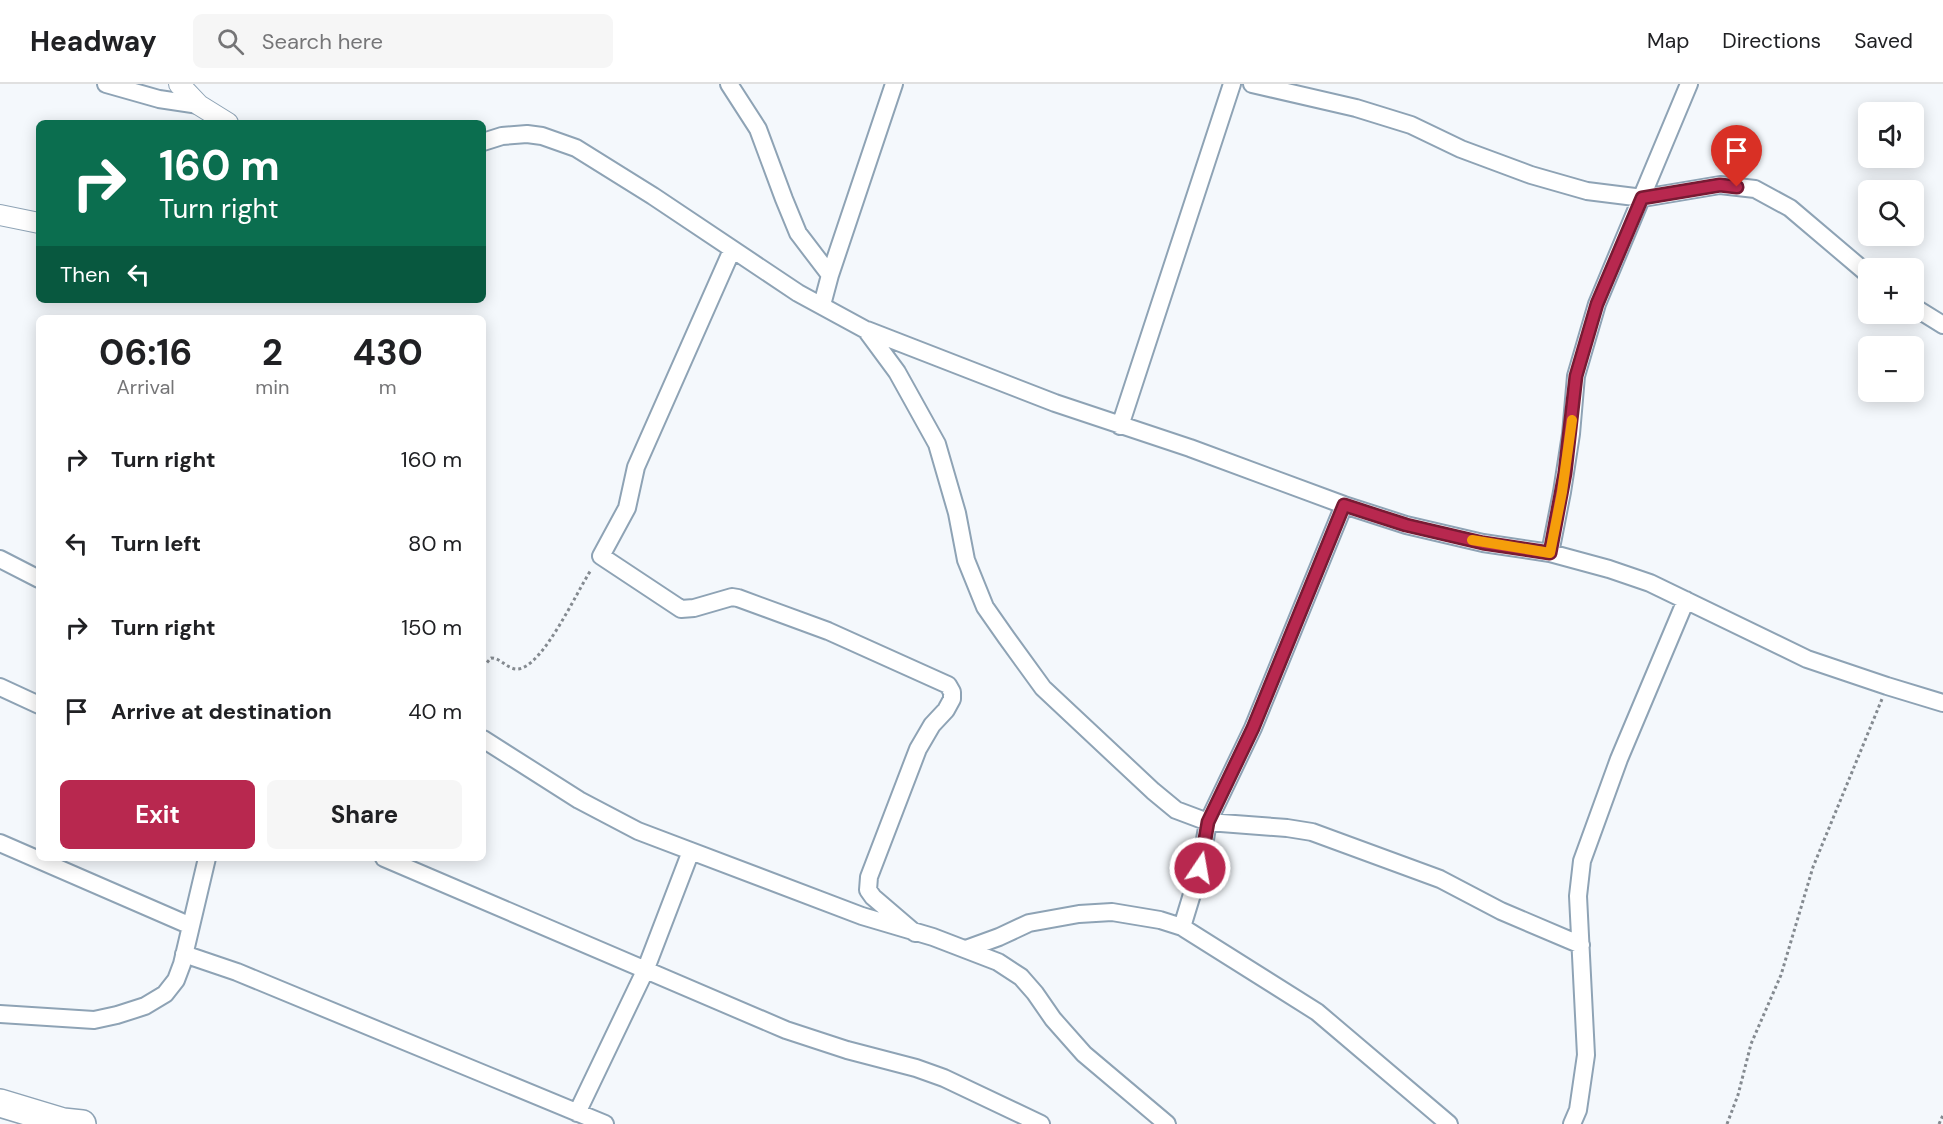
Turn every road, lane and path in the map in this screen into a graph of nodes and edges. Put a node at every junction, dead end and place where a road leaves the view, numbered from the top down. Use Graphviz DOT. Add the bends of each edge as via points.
graph roads {
  1 [pos="106,84"];
  2 [pos="179,84"];
  3 [pos="729,84"];
  4 [pos="894,84"];
  5 [pos="1232,84"];
  6 [pos="1252,84"];
  7 [pos="1689,84"];
  8 [pos="199,105"];
  9 [pos="223,120"];
  10 [pos="486,141"];
  11 [pos="1642,198"];
  12 [pos="0,215"];
  13 [pos="36,222"];
  14 [pos="732,250"];
  15 [pos="1858,266"];
  16 [pos="830,275"];
  17 [pos="822,305"];
  18 [pos="1924,313"];
  19 [pos="1943,325"];
  20 [pos="866,330"];
  21 [pos="1120,426"];
  22 [pos="1344,505"];
  23 [pos="1550,553"];
  24 [pos="601,556"];
  25 [pos="0,559"];
  26 [pos="36,577"];
  27 [pos="1686,600"];
  28 [pos="486,664"];
  29 [pos="1887,686"];
  30 [pos="0,687"];
  31 [pos="1943,703"];
  32 [pos="36,704"];
  33 [pos="486,741"];
  34 [pos="1208,822"];
  35 [pos="0,843"];
  36 [pos="691,851"];
  37 [pos="36,859"];
  38 [pos="41,861"];
  39 [pos="206,861"];
  40 [pos="391,861"];
  41 [pos="191,926"];
  42 [pos="1182,927"];
  43 [pos="915,933"];
  44 [pos="1581,945"];
  45 [pos="966,949"];
  46 [pos="184,954"];
  47 [pos="645,970"];
  48 [pos="0,1014"];
  49 [pos="0,1103"];
  50 [pos="577,1113"];
  51 [pos="1943,1115"];
  52 [pos="82,1124"];
  53 [pos="604,1124"];
  54 [pos="1041,1124"];
  55 [pos="1167,1124"];
  56 [pos="1449,1124"];
  57 [pos="1572,1124"];
  58 [pos="1727,1124"];
  59 [pos="1939,1124"];
  1 -- 8 [label="street"];
  2 -- 8 [label="street"];
  3 -- 16 [label="street" via="759,129 798,233"];
  4 -- 16 [label="street"];
  5 -- 21 [label="street"];
  6 -- 11 [label="street" via="1411,125 1531,175 1587,191"];
  7 -- 11 [label="street"];
  8 -- 9 [label="street"];
  10 -- 14 [label="street" via="527,134 576,148"];
  11 -- 15 [label="street" via="1720,185 1755,189 1790,208"];
  11 -- 23 [label="street" via="1597,304 1576,376 1566,469"];
  12 -- 13 [label="street"];
  14 -- 17 [label="street"];
  14 -- 24 [label="street" via="636,466 627,508"];
  16 -- 17 [label="street"];
  17 -- 20 [label="street"];
  18 -- 19 [label="street"];
  20 -- 21 [label="street"];
  20 -- 34 [label="street" via="897,372 937,444 966,560 986,607 1006,637 1043,688 1153,791 1176,810"];
  21 -- 22 [label="street"];
  22 -- 23 [label="street" via="1483,543"];
  22 -- 34 [label="street" via="1253,728"];
  23 -- 27 [label="street" via="1650,583"];
  24 -- 28 [label="path" via="532,663 518,669 496,658"];
  24 -- 43 [label="street" via="681,609 738,597 828,631 948,685 952,699 918,749 869,877 868,890 873,897"];
  25 -- 26 [label="street"];
  27 -- 29 [label="street" via="1807,659"];
  27 -- 44 [label="street" via="1619,759 1582,861 1578,897"];
  29 -- 31 [label="street"];
  29 -- 58 [label="path" via="1813,867 1781,975 1751,1044"];
  30 -- 32 [label="street"];
  33 -- 36 [label="street" via="579,800 638,831"];
  34 -- 42 [label="street" via="1200,868"];
  34 -- 44 [label="street" via="1312,832 1440,879 1501,911"];
  35 -- 37 [label="street"];
  36 -- 43 [label="street"];
  36 -- 47 [label="street"];
  38 -- 41 [label="street"];
  39 -- 41 [label="street"];
  40 -- 47 [label="street"];
  41 -- 46 [label="street"];
  42 -- 45 [label="street" via="1112,912 1079,914 1029,923"];
  42 -- 56 [label="street" via="1317,1012"];
  43 -- 45 [label="street"];
  44 -- 57 [label="street" via="1586,1055 1578,1110"];
  45 -- 55 [label="street" via="1021,977 1084,1054"];
  46 -- 48 [label="street" via="176,980 165,994 145,1006 94,1020"];
  46 -- 50 [label="street" via="237,972"];
  47 -- 50 [label="street"];
  47 -- 54 [label="street" via="786,1030 944,1078"];
  49 -- 52 [label="highway"];
  50 -- 53 [label="street"];
  51 -- 59 [label="path"];
}
